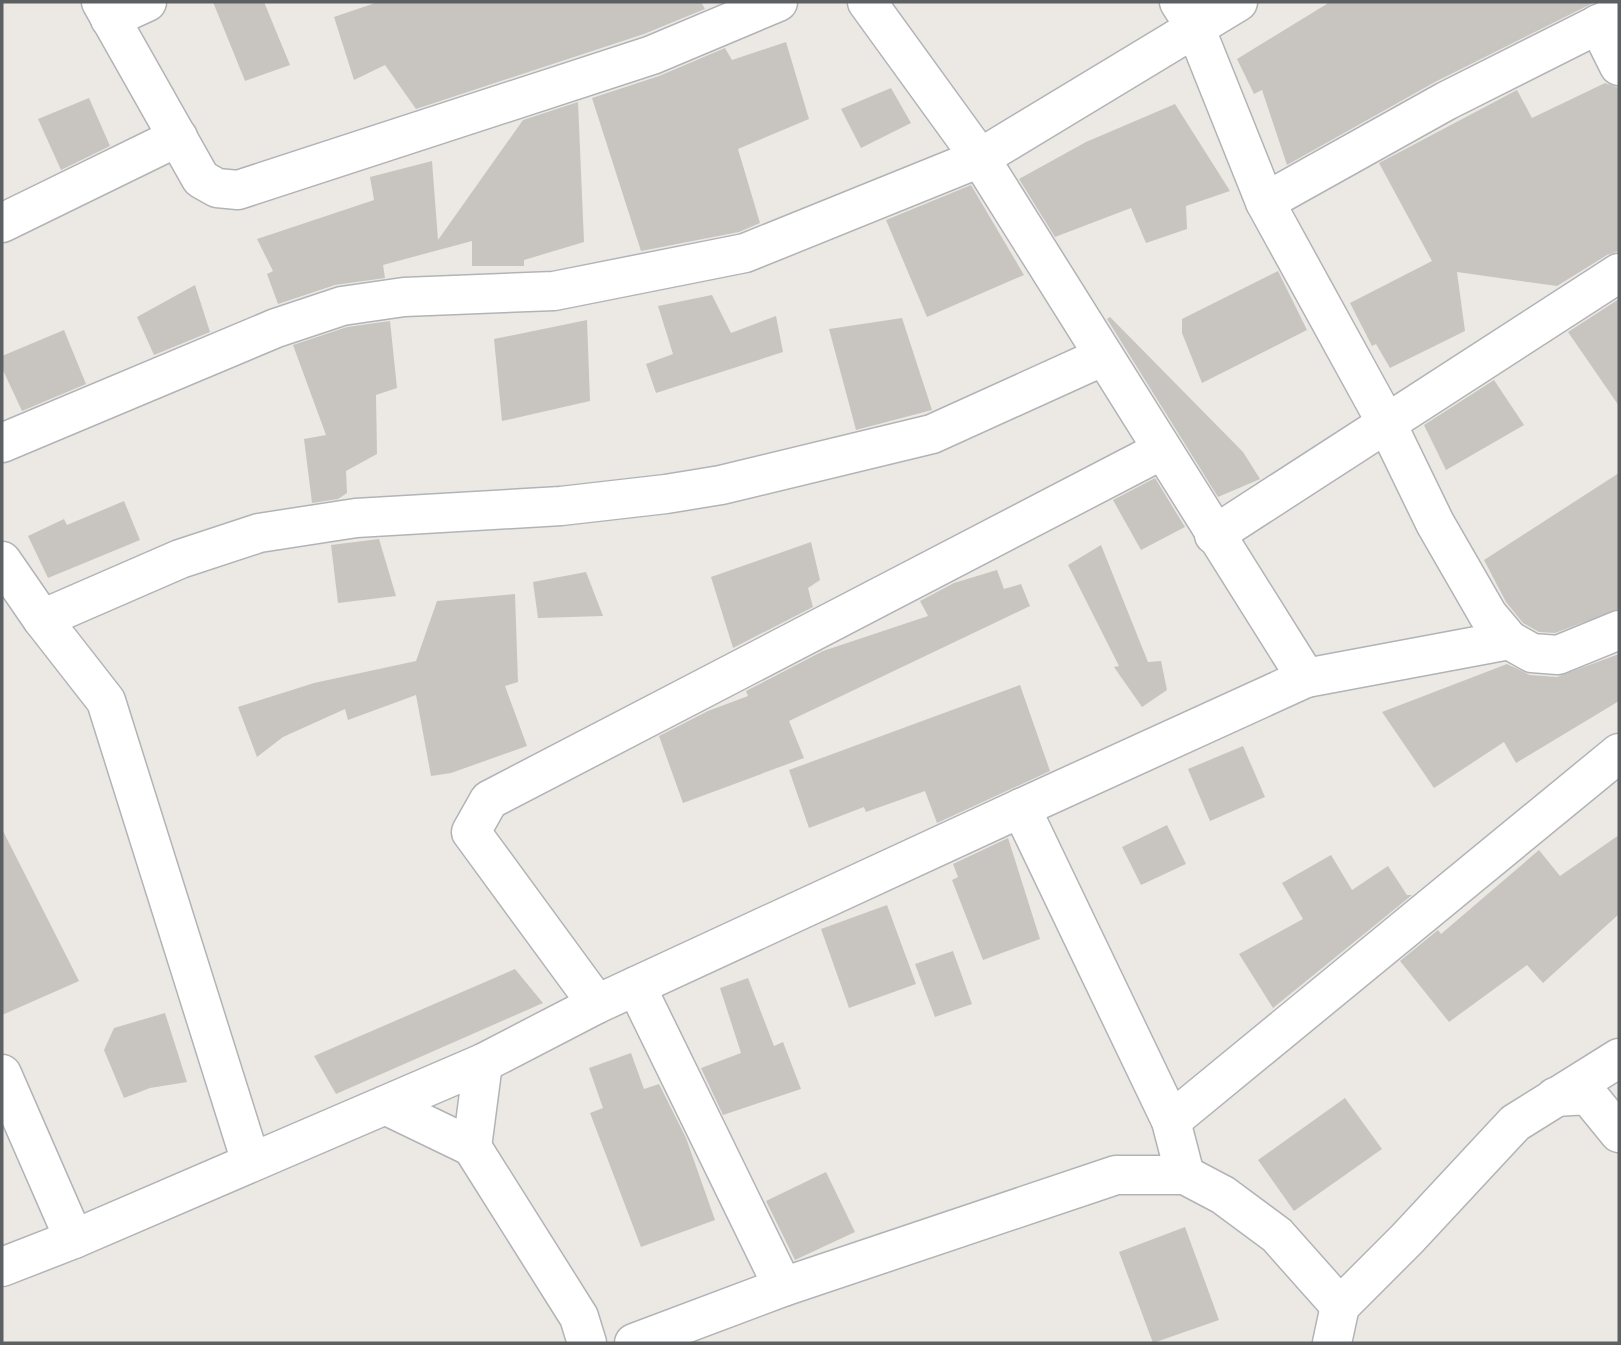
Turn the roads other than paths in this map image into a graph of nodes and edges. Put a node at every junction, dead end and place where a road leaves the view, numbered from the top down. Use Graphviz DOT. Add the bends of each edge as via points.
graph roads {
  1 [pos="147,2"];
  2 [pos="778,2"];
  3 [pos="867,2"];
  4 [pos="1238,2"];
  5 [pos="106,10"];
  6 [pos="1187,15"];
  7 [pos="1609,19"];
  8 [pos="1619,66"];
  9 [pos="178,137"];
  10 [pos="981,158"];
  11 [pos="1265,202"];
  12 [pos="2,223"];
  13 [pos="1619,273"];
  14 [pos="1104,356"];
  15 [pos="1387,424"];
  16 [pos="2,443"];
  17 [pos="1162,450"];
  18 [pos="1214,535"];
  19 [pos="2,561"];
  20 [pos="42,619"];
  21 [pos="1619,630"];
  22 [pos="1509,640"];
  23 [pos="1306,678"];
  24 [pos="1619,753"];
  25 [pos="1021,808"];
  26 [pos="636,986"];
  27 [pos="597,1004"];
  28 [pos="1619,1058"];
  29 [pos="483,1063"];
  30 [pos="2,1074"];
  31 [pos="1555,1097"];
  32 [pos="387,1106"];
  33 [pos="1171,1121"];
  34 [pos="1619,1133"];
  35 [pos="472,1147"];
  36 [pos="251,1162"];
  37 [pos="1185,1175"];
  38 [pos="75,1239"];
  39 [pos="2,1267"];
  40 [pos="783,1287"];
  41 [pos="1340,1306"];
  42 [pos="587,1343"];
  43 [pos="634,1343"];
  44 [pos="1332,1343"];
  1 -- 5 [label="street"];
  2 -- 9 [label="street" via="652,55 238,190 217,188 201,179"];
  3 -- 10 [label="street"];
  4 -- 6 [label="street"];
  5 -- 9 [label="street"];
  6 -- 10 [label="street"];
  6 -- 11 [label="street"];
  7 -- 8 [label="street"];
  7 -- 11 [label="street" via="1446,101"];
  9 -- 12 [label="street"];
  10 -- 14 [label="street"];
  10 -- 16 [label="street" via="744,253 554,291 404,297 342,306 276,328"];
  11 -- 15 [label="street"];
  13 -- 15 [label="street"];
  14 -- 17 [label="street"];
  14 -- 20 [label="street" via="932,433 666,495 356,518 259,533 180,559"];
  15 -- 18 [label="street"];
  15 -- 22 [label="street" via="1435,523 1488,615"];
  17 -- 18 [label="street"];
  17 -- 27 [label="street" via="489,800 471,832"];
  18 -- 23 [label="street"];
  19 -- 20 [label="street"];
  20 -- 36 [label="street" via="106,701"];
  21 -- 22 [label="street" via="1558,655 1532,653"];
  22 -- 23 [label="street"];
  23 -- 25 [label="street"];
  24 -- 33 [label="street"];
  25 -- 26 [label="street"];
  25 -- 33 [label="street"];
  26 -- 27 [label="street"];
  26 -- 40 [label="street"];
  27 -- 29 [label="street"];
  28 -- 31 [label="street"];
  29 -- 32 [label="street"];
  29 -- 35 [label="street"];
  30 -- 38 [label="street"];
  31 -- 34 [label="street" via="1588,1095"];
  31 -- 41 [label="street" via="1515,1123"];
  32 -- 35 [label="street"];
  32 -- 36 [label="street"];
  33 -- 37 [label="street"];
  35 -- 42 [label="street" via="579,1317"];
  36 -- 38 [label="street"];
  37 -- 40 [label="street" via="1116,1175"];
  37 -- 41 [label="street" via="1223,1195 1278,1235"];
  38 -- 39 [label="street"];
  40 -- 43 [label="street"];
  41 -- 44 [label="street"];
}
